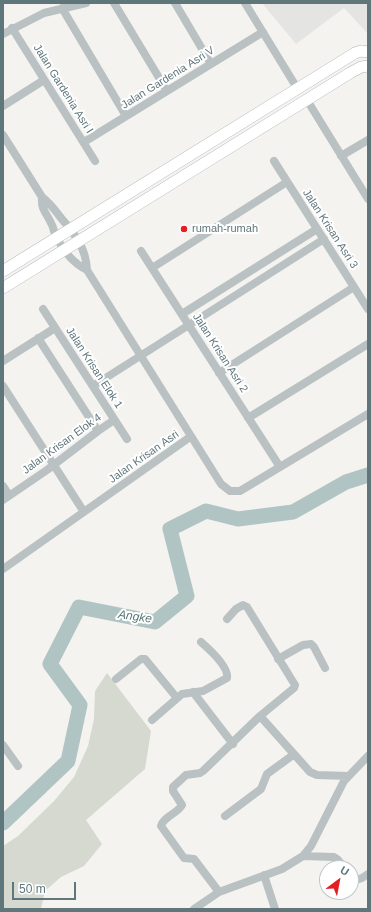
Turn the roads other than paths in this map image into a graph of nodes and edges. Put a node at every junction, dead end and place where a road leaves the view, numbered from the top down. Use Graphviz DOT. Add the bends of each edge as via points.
graph roads {
  1 [pos="86,3"];
  2 [pos="114,3"];
  3 [pos="175,3"];
  4 [pos="245,3"];
  5 [pos="62,8"];
  6 [pos="12,28"];
  7 [pos="263,32"];
  8 [pos="3,34"];
  9 [pos="368,52"];
  10 [pos="211,64"];
  11 [pos="368,66"];
  12 [pos="44,80"];
  13 [pos="297,88"];
  14 [pos="167,91"];
  15 [pos="306,100"];
  16 [pos="3,106"];
  17 [pos="126,116"];
  18 [pos="3,135"];
  19 [pos="368,140"];
  20 [pos="84,142"];
  21 [pos="341,156"];
  22 [pos="96,161"];
  23 [pos="274,162"];
  24 [pos="287,182"];
  25 [pos="42,197"];
  26 [pos="368,199"];
  27 [pos="60,217"];
  28 [pos="51,223"];
  29 [pos="71,228"];
  30 [pos="317,229"];
  31 [pos="56,238"];
  32 [pos="324,239"];
  33 [pos="78,240"];
  34 [pos="64,250"];
  35 [pos="141,250"];
  36 [pos="152,268"];
  37 [pos="87,270"];
  38 [pos="3,271"];
  39 [pos="354,287"];
  40 [pos="3,288"];
  41 [pos="43,309"];
  42 [pos="368,309"];
  43 [pos="182,314"];
  44 [pos="189,325"];
  45 [pos="55,328"];
  46 [pos="38,338"];
  47 [pos="368,344"];
  48 [pos="140,356"];
  49 [pos="3,361"];
  50 [pos="219,372"];
  51 [pos="3,386"];
  52 [pos="93,386"];
  53 [pos="368,414"];
  54 [pos="248,418"];
  55 [pos="114,420"];
  56 [pos="98,431"];
  57 [pos="190,437"];
  58 [pos="127,439"];
  59 [pos="54,465"];
  60 [pos="280,467"];
  61 [pos="3,486"];
  62 [pos="6,498"];
  63 [pos="84,512"];
  64 [pos="3,569"];
  65 [pos="227,619"];
  66 [pos="201,642"];
  67 [pos="278,659"];
  68 [pos="326,668"];
  69 [pos="116,679"];
  70 [pos="193,692"];
  71 [pos="177,698"];
  72 [pos="260,716"];
  73 [pos="152,720"];
  74 [pos="233,744"];
  75 [pos="3,746"];
  76 [pos="293,755"];
  77 [pos="368,756"];
  78 [pos="18,766"];
  79 [pos="348,776"];
  80 [pos="225,816"];
  81 [pos="303,856"];
  82 [pos="338,860"];
  83 [pos="368,874"];
  84 [pos="264,875"];
  85 [pos="359,879"];
  86 [pos="219,892"];
  87 [pos="194,909"];
  88 [pos="275,909"];
  1 -- 5 [label="street"];
  2 -- 14 [label="street"];
  3 -- 10 [label="street"];
  4 -- 7 [label="street"];
  5 -- 6 [label="street" via="44,13"];
  5 -- 17 [label="street"];
  6 -- 8 [label="street"];
  6 -- 12 [label="street, Jalan Gardenia Asri I"];
  7 -- 10 [label="street, Jalan Gardenia Asri V"];
  7 -- 13 [label="street"];
  9 -- 13 [label="street" via="355,53"];
  10 -- 14 [label="street, Jalan Gardenia Asri V"];
  11 -- 15 [label="street" via="361,67"];
  12 -- 16 [label="street"];
  12 -- 20 [label="street, Jalan Gardenia Asri I"];
  13 -- 15 [label="street" via="309,87 312,91"];
  13 -- 15 [label="street" via="291,98 294,103"];
  13 -- 29 [label="street"];
  14 -- 17 [label="street, Jalan Gardenia Asri V"];
  15 -- 21 [label="street"];
  15 -- 33 [label="street"];
  17 -- 20 [label="street, Jalan Gardenia Asri V"];
  18 -- 25 [label="street"];
  19 -- 21 [label="street"];
  20 -- 22 [label="street, Jalan Gardenia Asri I"];
  21 -- 26 [label="street"];
  23 -- 24 [label="street, Jalan Krisan Asri 3"];
  24 -- 30 [label="street, Jalan Krisan Asri 3"];
  24 -- 36 [label="street"];
  25 -- 27 [label="street" via="52,205"];
  25 -- 28 [label="street" via="43,210"];
  27 -- 28 [label="street"];
  27 -- 29 [label="street"];
  28 -- 31 [label="street"];
  29 -- 31 [label="street"];
  29 -- 33 [label="street"];
  30 -- 32 [label="street, Jalan Krisan Asri 3"];
  30 -- 43 [label="street"];
  31 -- 34 [label="street"];
  31 -- 38 [label="street"];
  32 -- 39 [label="street, Jalan Krisan Asri 3"];
  32 -- 44 [label="street"];
  33 -- 34 [label="street"];
  33 -- 37 [label="street"];
  34 -- 37 [label="street" via="77,265"];
  34 -- 40 [label="street"];
  35 -- 36 [label="street, Jalan Krisan Asri 2"];
  36 -- 43 [label="street, Jalan Krisan Asri 2"];
  37 -- 48 [label="street"];
  39 -- 42 [label="street, Jalan Krisan Asri 3"];
  39 -- 50 [label="street"];
  41 -- 45 [label="street, Jalan Krisan Elok 1"];
  43 -- 44 [label="street, Jalan Krisan Asri 2"];
  44 -- 48 [label="street"];
  44 -- 50 [label="street, Jalan Krisan Asri 2"];
  45 -- 46 [label="street"];
  45 -- 52 [label="street, Jalan Krisan Elok 1"];
  46 -- 49 [label="street"];
  46 -- 56 [label="street"];
  47 -- 54 [label="street"];
  48 -- 52 [label="street"];
  48 -- 57 [label="street"];
  50 -- 54 [label="street, Jalan Krisan Asri 2"];
  51 -- 59 [label="street"];
  52 -- 55 [label="street, Jalan Krisan Elok 1"];
  53 -- 60 [label="street, Jalan Krisan Asri"];
  54 -- 60 [label="street, Jalan Krisan Asri 2"];
  55 -- 56 [label="street, Jalan Krisan Elok 4"];
  55 -- 58 [label="street, Jalan Krisan Elok 1"];
  56 -- 59 [label="street, Jalan Krisan Elok 4"];
  57 -- 60 [label="street, Jalan Krisan Asri" via="221,484 230,491 240,491"];
  57 -- 63 [label="street, Jalan Krisan Asri"];
  59 -- 62 [label="street, Jalan Krisan Elok 4"];
  59 -- 63 [label="street"];
  61 -- 62 [label="street"];
  63 -- 64 [label="street, Jalan Krisan Asri"];
  65 -- 67 [label="street" via="238,607 247,607"];
  66 -- 70 [label="street" via="226,670 228,676 203,691"];
  67 -- 68 [label="street" via="303,645 311,644"];
  67 -- 72 [label="street" via="295,685"];
  69 -- 71 [label="street" via="141,659 145,659"];
  70 -- 71 [label="street"];
  70 -- 74 [label="street"];
  71 -- 73 [label="street"];
  72 -- 74 [label="street"];
  72 -- 76 [label="street"];
  74 -- 86 [label="street" via="203,771 186,775 174,785 173,791 182,805 161,824 184,858 194,859"];
  75 -- 78 [label="street"];
  76 -- 79 [label="street" via="314,774"];
  76 -- 80 [label="street" via="267,774 261,789"];
  77 -- 79 [label="street"];
  79 -- 81 [label="street" via="311,846"];
  81 -- 82 [label="street" via="334,857"];
  81 -- 84 [label="street" via="282,869"];
  83 -- 85 [label="street"];
  84 -- 86 [label="street"];
  84 -- 88 [label="street"];
  86 -- 87 [label="street"];
}
